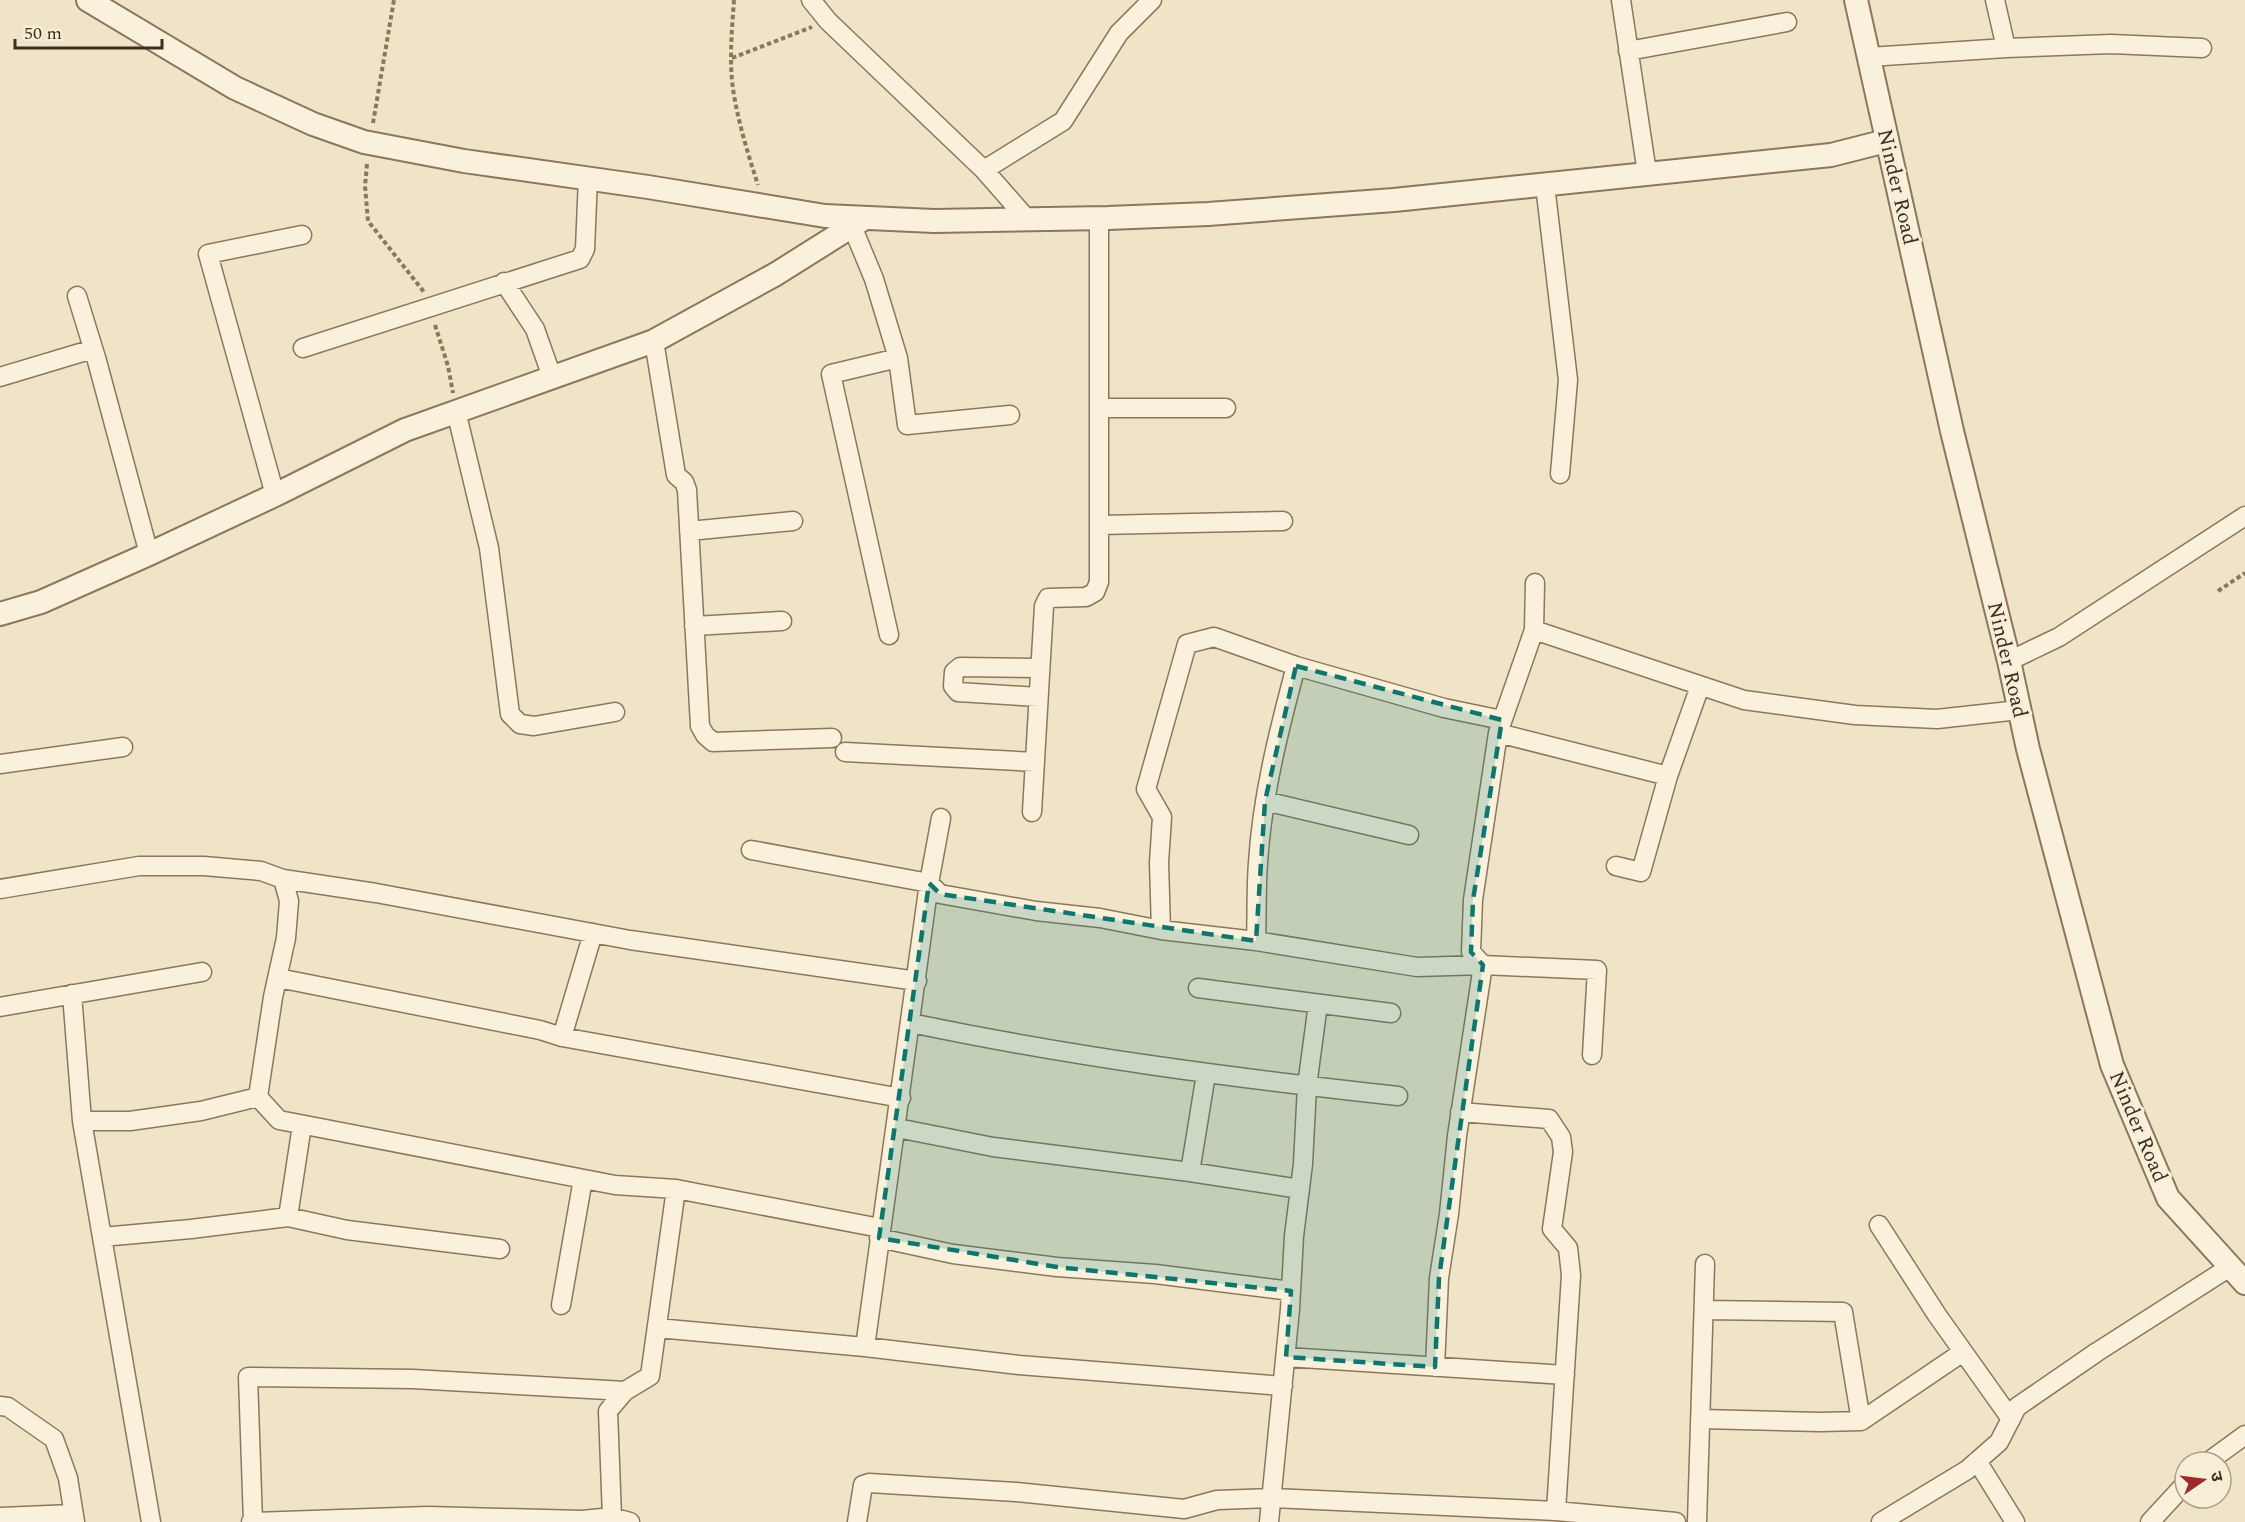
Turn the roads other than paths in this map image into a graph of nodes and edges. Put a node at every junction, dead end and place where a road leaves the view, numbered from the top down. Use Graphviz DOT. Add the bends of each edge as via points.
graph roads {
  1 [pos="88,0"];
  2 [pos="811,0"];
  3 [pos="1152,0"];
  4 [pos="1621,0"];
  5 [pos="1856,0"];
  6 [pos="1995,0"];
  7 [pos="1787,22"];
  8 [pos="2006,48"];
  9 [pos="2202,48"];
  10 [pos="1628,51"];
  11 [pos="1869,57"];
  12 [pos="1886,141"];
  13 [pos="984,170"];
  14 [pos="1647,173"];
  15 [pos="588,178"];
  16 [pos="1545,185"];
  17 [pos="1099,218"];
  18 [pos="1027,219"];
  19 [pos="858,222"];
  20 [pos="302,235"];
  21 [pos="504,282"];
  22 [pos="77,296"];
  23 [pos="654,342"];
  24 [pos="303,348"];
  25 [pos="93,349"];
  26 [pos="898,358"];
  27 [pos="0,376"];
  28 [pos="552,377"];
  29 [pos="1100,408"];
  30 [pos="1226,408"];
  31 [pos="456,411"];
  32 [pos="1010,415"];
  33 [pos="1560,474"];
  34 [pos="276,495"];
  35 [pos="2245,516"];
  36 [pos="793,521"];
  37 [pos="1283,521"];
  38 [pos="1100,525"];
  39 [pos="689,531"];
  40 [pos="149,554"];
  41 [pos="1535,583"];
  42 [pos="0,614"];
  43 [pos="782,621"];
  44 [pos="694,626"];
  45 [pos="1534,630"];
  46 [pos="889,635"];
  47 [pos="2009,661"];
  48 [pos="1296,666"];
  49 [pos="1040,668"];
  50 [pos="1700,686"];
  51 [pos="1038,697"];
  52 [pos="2019,710"];
  53 [pos="615,712"];
  54 [pos="1500,727"];
  55 [pos="832,738"];
  56 [pos="123,747"];
  57 [pos="845,752"];
  58 [pos="1035,762"];
  59 [pos="0,764"];
  60 [pos="1668,776"];
  61 [pos="1265,801"];
  62 [pos="1032,812"];
  63 [pos="941,818"];
  64 [pos="1409,835"];
  65 [pos="751,850"];
  66 [pos="1616,866"];
  67 [pos="283,879"];
  68 [pos="929,883"];
  69 [pos="0,889"];
  70 [pos="1161,930"];
  71 [pos="593,933"];
  72 [pos="1256,941"];
  73 [pos="1483,965"];
  74 [pos="202,972"];
  75 [pos="278,978"];
  76 [pos="917,981"];
  77 [pos="1198,988"];
  78 [pos="72,994"];
  79 [pos="1318,1004"];
  80 [pos="0,1007"];
  81 [pos="1391,1013"];
  82 [pos="911,1023"];
  83 [pos="562,1037"];
  84 [pos="1592,1055"];
  85 [pos="1206,1074"];
  86 [pos="1307,1086"];
  87 [pos="1398,1096"];
  88 [pos="258,1097"];
  89 [pos="901,1098"];
  90 [pos="1460,1112"];
  91 [pos="82,1121"];
  92 [pos="302,1125"];
  93 [pos="897,1128"];
  94 [pos="1190,1172"];
  95 [pos="583,1179"];
  96 [pos="1300,1189"];
  97 [pos="676,1190"];
  98 [pos="288,1217"];
  99 [pos="1880,1225"];
  100 [pos="880,1233"];
  101 [pos="102,1237"];
  102 [pos="500,1249"];
  103 [pos="1705,1264"];
  104 [pos="2238,1275"];
  105 [pos="1292,1291"];
  106 [pos="561,1305"];
  107 [pos="1705,1310"];
  108 [pos="657,1328"];
  109 [pos="865,1347"];
  110 [pos="1963,1353"];
  111 [pos="1286,1357"];
  112 [pos="1435,1367"];
  113 [pos="1565,1375"];
  114 [pos="1283,1386"];
  115 [pos="625,1391"];
  116 [pos="0,1406"];
  117 [pos="1701,1419"];
  118 [pos="2011,1419"];
  119 [pos="1861,1421"];
  120 [pos="2245,1435"];
  121 [pos="2224,1450"];
  122 [pos="1977,1461"];
  123 [pos="2173,1497"];
  124 [pos="1273,1498"];
  125 [pos="1556,1511"];
  126 [pos="0,1517"];
  127 [pos="612,1517"];
  128 [pos="74,1518"];
  129 [pos="318,1521"];
  130 [pos="151,1522"];
  131 [pos="252,1522"];
  132 [pos="630,1522"];
  133 [pos="857,1522"];
  134 [pos="1269,1522"];
  135 [pos="1676,1522"];
  136 [pos="1697,1522"];
  137 [pos="1881,1522"];
  138 [pos="2015,1522"];
  139 [pos="2150,1522"];
  1 -- 15 [label="street" via="235,88 313,124 369,142 464,161"];
  2 -- 13 [label="street" via="828,21"];
  3 -- 13 [label="street" via="1119,33 1063,121"];
  4 -- 10 [label="street"];
  5 -- 11 [label="street, Ninder Road"];
  6 -- 8 [label="street"];
  7 -- 10 [label="street"];
  8 -- 9 [label="street" via="2111,44"];
  8 -- 11 [label="street"];
  10 -- 14 [label="street"];
  11 -- 12 [label="street, Ninder Road"];
  12 -- 14 [label="street" via="1831,155"];
  12 -- 47 [label="street, Ninder Road"];
  13 -- 18 [label="street"];
  14 -- 16 [label="street"];
  15 -- 19 [label="street"];
  15 -- 21 [label="street" via="585,249 580,259"];
  16 -- 17 [label="street" via="1384,201"];
  16 -- 33 [label="street" via="1568,380"];
  17 -- 18 [label="street"];
  17 -- 29 [label="street"];
  18 -- 19 [label="street"];
  19 -- 23 [label="street" via="776,274"];
  19 -- 26 [label="street"];
  20 -- 34 [label="street" via="208,254"];
  21 -- 24 [label="street"];
  21 -- 28 [label="street" via="535,328"];
  22 -- 25 [label="street"];
  23 -- 28 [label="street"];
  23 -- 39 [label="street" via="676,475 687,490"];
  25 -- 27 [label="street"];
  25 -- 40 [label="street"];
  26 -- 32 [label="street" via="908,425"];
  26 -- 46 [label="street" via="831,374"];
  28 -- 31 [label="street"];
  29 -- 30 [label="street"];
  29 -- 38 [label="street"];
  31 -- 34 [label="street" via="405,430"];
  31 -- 53 [label="street" via="489,548 510,714 519,724 534,726"];
  34 -- 40 [label="street"];
  35 -- 47 [label="street" via="2058,637"];
  36 -- 39 [label="street"];
  37 -- 38 [label="street"];
  38 -- 49 [label="street" via="1100,572 1095,592 1086,597 1048,598 1044,606"];
  39 -- 44 [label="street"];
  40 -- 42 [label="street" via="40,602"];
  41 -- 45 [label="street"];
  43 -- 44 [label="street"];
  44 -- 55 [label="street" via="700,726 713,742"];
  45 -- 50 [label="street"];
  45 -- 54 [label="street"];
  47 -- 52 [label="street, Ninder Road"];
  48 -- 54 [label="street"];
  48 -- 61 [label="street"];
  48 -- 70 [label="street" via="1214,637 1186,644 1146,789 1162,817"];
  49 -- 51 [label="street"];
  49 -- 51 [label="street" via="960,667 954,672 953,686 958,692"];
  50 -- 52 [label="street" via="1744,700 1855,715 1936,718"];
  50 -- 60 [label="street"];
  51 -- 58 [label="street"];
  52 -- 104 [label="street, Ninder Road" via="2112,1065 2168,1198"];
  54 -- 60 [label="street"];
  54 -- 73 [label="street" via="1473,900 1471,952"];
  56 -- 59 [label="street"];
  57 -- 58 [label="street"];
  58 -- 62 [label="street"];
  60 -- 66 [label="street" via="1641,872"];
  61 -- 64 [label="street"];
  61 -- 72 [label="street" via="1258,863"];
  63 -- 68 [label="street"];
  65 -- 68 [label="street"];
  67 -- 69 [label="street" via="261,871 139,866"];
  67 -- 71 [label="street"];
  67 -- 75 [label="street" via="289,901"];
  68 -- 70 [label="street" via="940,894"];
  68 -- 76 [label="street"];
  70 -- 72 [label="street"];
  71 -- 76 [label="street"];
  71 -- 83 [label="street"];
  72 -- 73 [label="street" via="1418,967"];
  73 -- 84 [label="street" via="1597,970"];
  73 -- 90 [label="street"];
  74 -- 78 [label="street"];
  75 -- 83 [label="street"];
  75 -- 88 [label="street"];
  76 -- 82 [label="street"];
  77 -- 79 [label="street"];
  78 -- 80 [label="street"];
  78 -- 91 [label="street"];
  79 -- 81 [label="street"];
  79 -- 86 [label="street"];
  82 -- 85 [label="street"];
  82 -- 89 [label="street"];
  83 -- 89 [label="street"];
  85 -- 86 [label="street"];
  85 -- 94 [label="street"];
  86 -- 87 [label="street"];
  86 -- 96 [label="street"];
  88 -- 91 [label="street" via="201,1111 130,1121"];
  88 -- 92 [label="street" via="279,1120"];
  89 -- 93 [label="street"];
  90 -- 112 [label="street" via="1439,1278"];
  90 -- 113 [label="street" via="1549,1119 1561,1137 1563,1152 1552,1229 1568,1248 1571,1275"];
  91 -- 101 [label="street"];
  92 -- 95 [label="street"];
  92 -- 98 [label="street"];
  93 -- 94 [label="street" via="993,1147"];
  93 -- 100 [label="street"];
  94 -- 96 [label="street"];
  95 -- 97 [label="street"];
  95 -- 106 [label="street"];
  96 -- 105 [label="street"];
  97 -- 100 [label="street"];
  97 -- 108 [label="street"];
  98 -- 101 [label="street"];
  98 -- 102 [label="street" via="346,1230"];
  99 -- 110 [label="street"];
  100 -- 105 [label="street" via="953,1254"];
  100 -- 109 [label="street"];
  101 -- 130 [label="street"];
  103 -- 107 [label="street"];
  104 -- 118 [label="street" via="2026,1401 2017,1407"];
  105 -- 111 [label="street"];
  107 -- 117 [label="street"];
  107 -- 119 [label="street" via="1843,1312"];
  108 -- 109 [label="street"];
  108 -- 115 [label="street" via="650,1376"];
  109 -- 114 [label="street" via="1019,1365"];
  110 -- 118 [label="street"];
  110 -- 119 [label="street"];
  111 -- 112 [label="street"];
  111 -- 114 [label="street"];
  112 -- 113 [label="street"];
  113 -- 125 [label="street"];
  114 -- 124 [label="street"];
  115 -- 127 [label="street" via="608,1411"];
  115 -- 131 [label="street" via="413,1379 248,1377"];
  116 -- 128 [label="street" via="8,1407 54,1438 68,1478"];
  117 -- 119 [label="street"];
  117 -- 136 [label="street"];
  118 -- 122 [label="street" via="1999,1442"];
  120 -- 121 [label="street"];
  122 -- 137 [label="street"];
  122 -- 138 [label="street"];
  123 -- 139 [label="street"];
  124 -- 125 [label="street"];
  124 -- 133 [label="street" via="1217,1500 1184,1509 1016,1492 868,1483 862,1485"];
  124 -- 134 [label="street"];
  125 -- 135 [label="street"];
  126 -- 128 [label="street"];
  127 -- 129 [label="street" via="582,1520 428,1516"];
  127 -- 132 [label="street"];
  129 -- 131 [label="street"];
}
